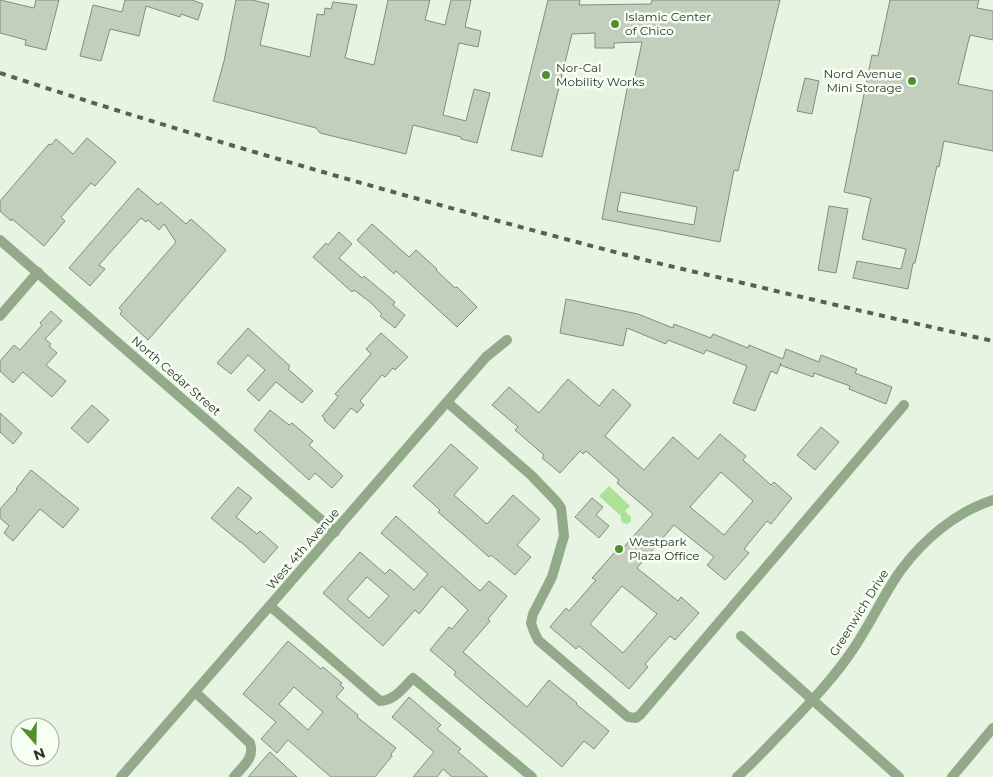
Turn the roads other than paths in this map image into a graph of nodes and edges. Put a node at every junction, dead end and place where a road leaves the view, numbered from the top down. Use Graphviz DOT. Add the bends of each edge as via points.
graph roads {
  1 [pos="0,240"];
  2 [pos="38,272"];
  3 [pos="0,316"];
  4 [pos="507,340"];
  5 [pos="447,402"];
  6 [pos="904,405"];
  7 [pos="993,500"];
  8 [pos="335,532"];
  9 [pos="270,606"];
  10 [pos="741,636"];
  11 [pos="195,692"];
  12 [pos="812,700"];
  13 [pos="993,728"];
  14 [pos="121,777"];
  15 [pos="234,777"];
  16 [pos="532,777"];
  17 [pos="737,777"];
  18 [pos="899,777"];
  19 [pos="952,777"];
  1 -- 2 [label="street, North Cedar Street"];
  2 -- 3 [label="street"];
  2 -- 8 [label="street, North Cedar Street"];
  4 -- 5 [label="street, West 4th Avenue" via="486,357"];
  5 -- 6 [label="street" via="531,475 561,508 564,536 552,577 531,623 538,640 628,717 636,718"];
  5 -- 8 [label="street, West 4th Avenue"];
  7 -- 12 [label="street, Greenwich Drive" via="953,519 927,540 901,571 848,657"];
  8 -- 9 [label="street, West 4th Avenue"];
  9 -- 11 [label="street, West 4th Avenue"];
  9 -- 16 [label="street" via="380,701 387,701 413,678"];
  10 -- 12 [label="street"];
  11 -- 14 [label="street, West 4th Avenue"];
  11 -- 15 [label="street" via="250,743 251,757"];
  12 -- 17 [label="street, Greenwich Drive"];
  12 -- 18 [label="street"];
  13 -- 19 [label="street"];
}
